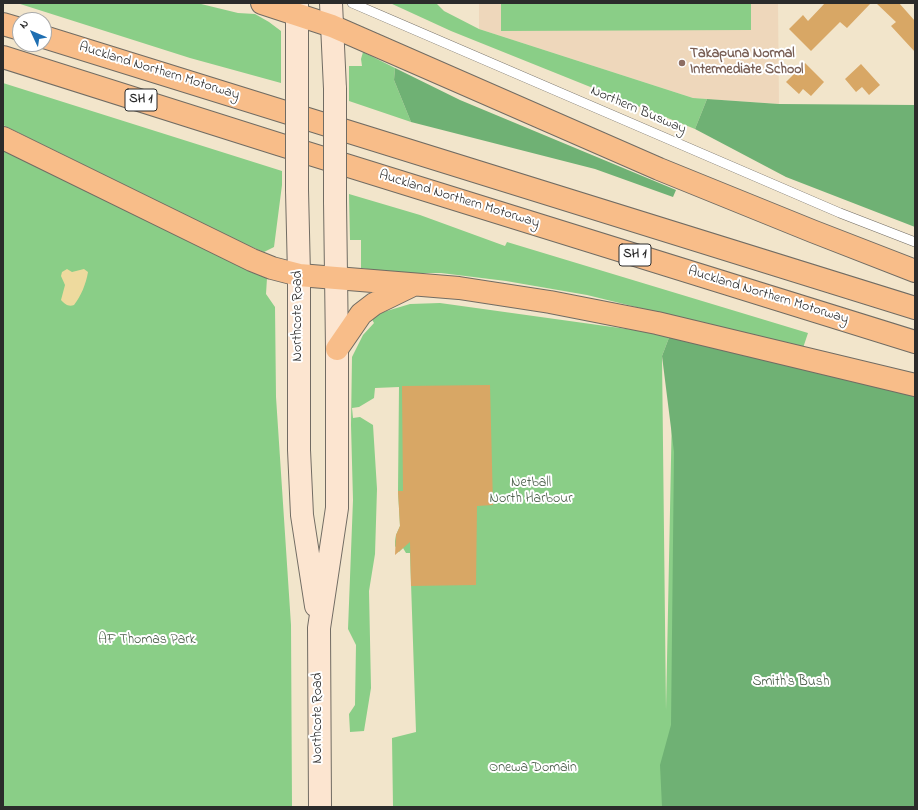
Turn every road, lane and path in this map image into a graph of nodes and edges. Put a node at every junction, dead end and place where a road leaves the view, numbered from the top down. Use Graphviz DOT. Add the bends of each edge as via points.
graph roads {
  1 [pos="262,3"];
  2 [pos="352,3"];
  3 [pos="297,8"];
  4 [pos="332,14"];
  5 [pos="52,39"];
  6 [pos="3,57"];
  7 [pos="3,138"];
  8 [pos="915,242"];
  9 [pos="915,271"];
  10 [pos="299,275"];
  11 [pos="336,278"];
  12 [pos="413,285"];
  13 [pos="915,308"];
  14 [pos="915,342"];
  15 [pos="337,349"];
  16 [pos="915,385"];
  17 [pos="319,628"];
  18 [pos="320,807"];
  1 -- 3 [label="highway"];
  2 -- 8 [label="lane, Northern Busway" via="840,213"];
  3 -- 4 [label="highway"];
  3 -- 10 [label="main road, Northcote Road, bridge"];
  4 -- 9 [label="highway" via="659,169"];
  4 -- 11 [label="main road, Northcote Road, bridge"];
  5 -- 13 [label="highway, Auckland Northern Motorway / SH 1"];
  6 -- 14 [label="highway, Auckland Northern Motorway / SH 1"];
  7 -- 10 [label="highway" via="252,260"];
  10 -- 11 [label="highway"];
  10 -- 17 [label="main road, Northcote Road" via="298,450 302,515"];
  11 -- 12 [label="highway"];
  11 -- 15 [label="main road, Northcote Road"];
  12 -- 15 [label="highway" via="374,304 361,314"];
  12 -- 16 [label="highway" via="459,288 550,302 657,323"];
  15 -- 17 [label="main road, Northcote Road" via="336,508"];
  17 -- 18 [label="main road, Northcote Road"];
}
